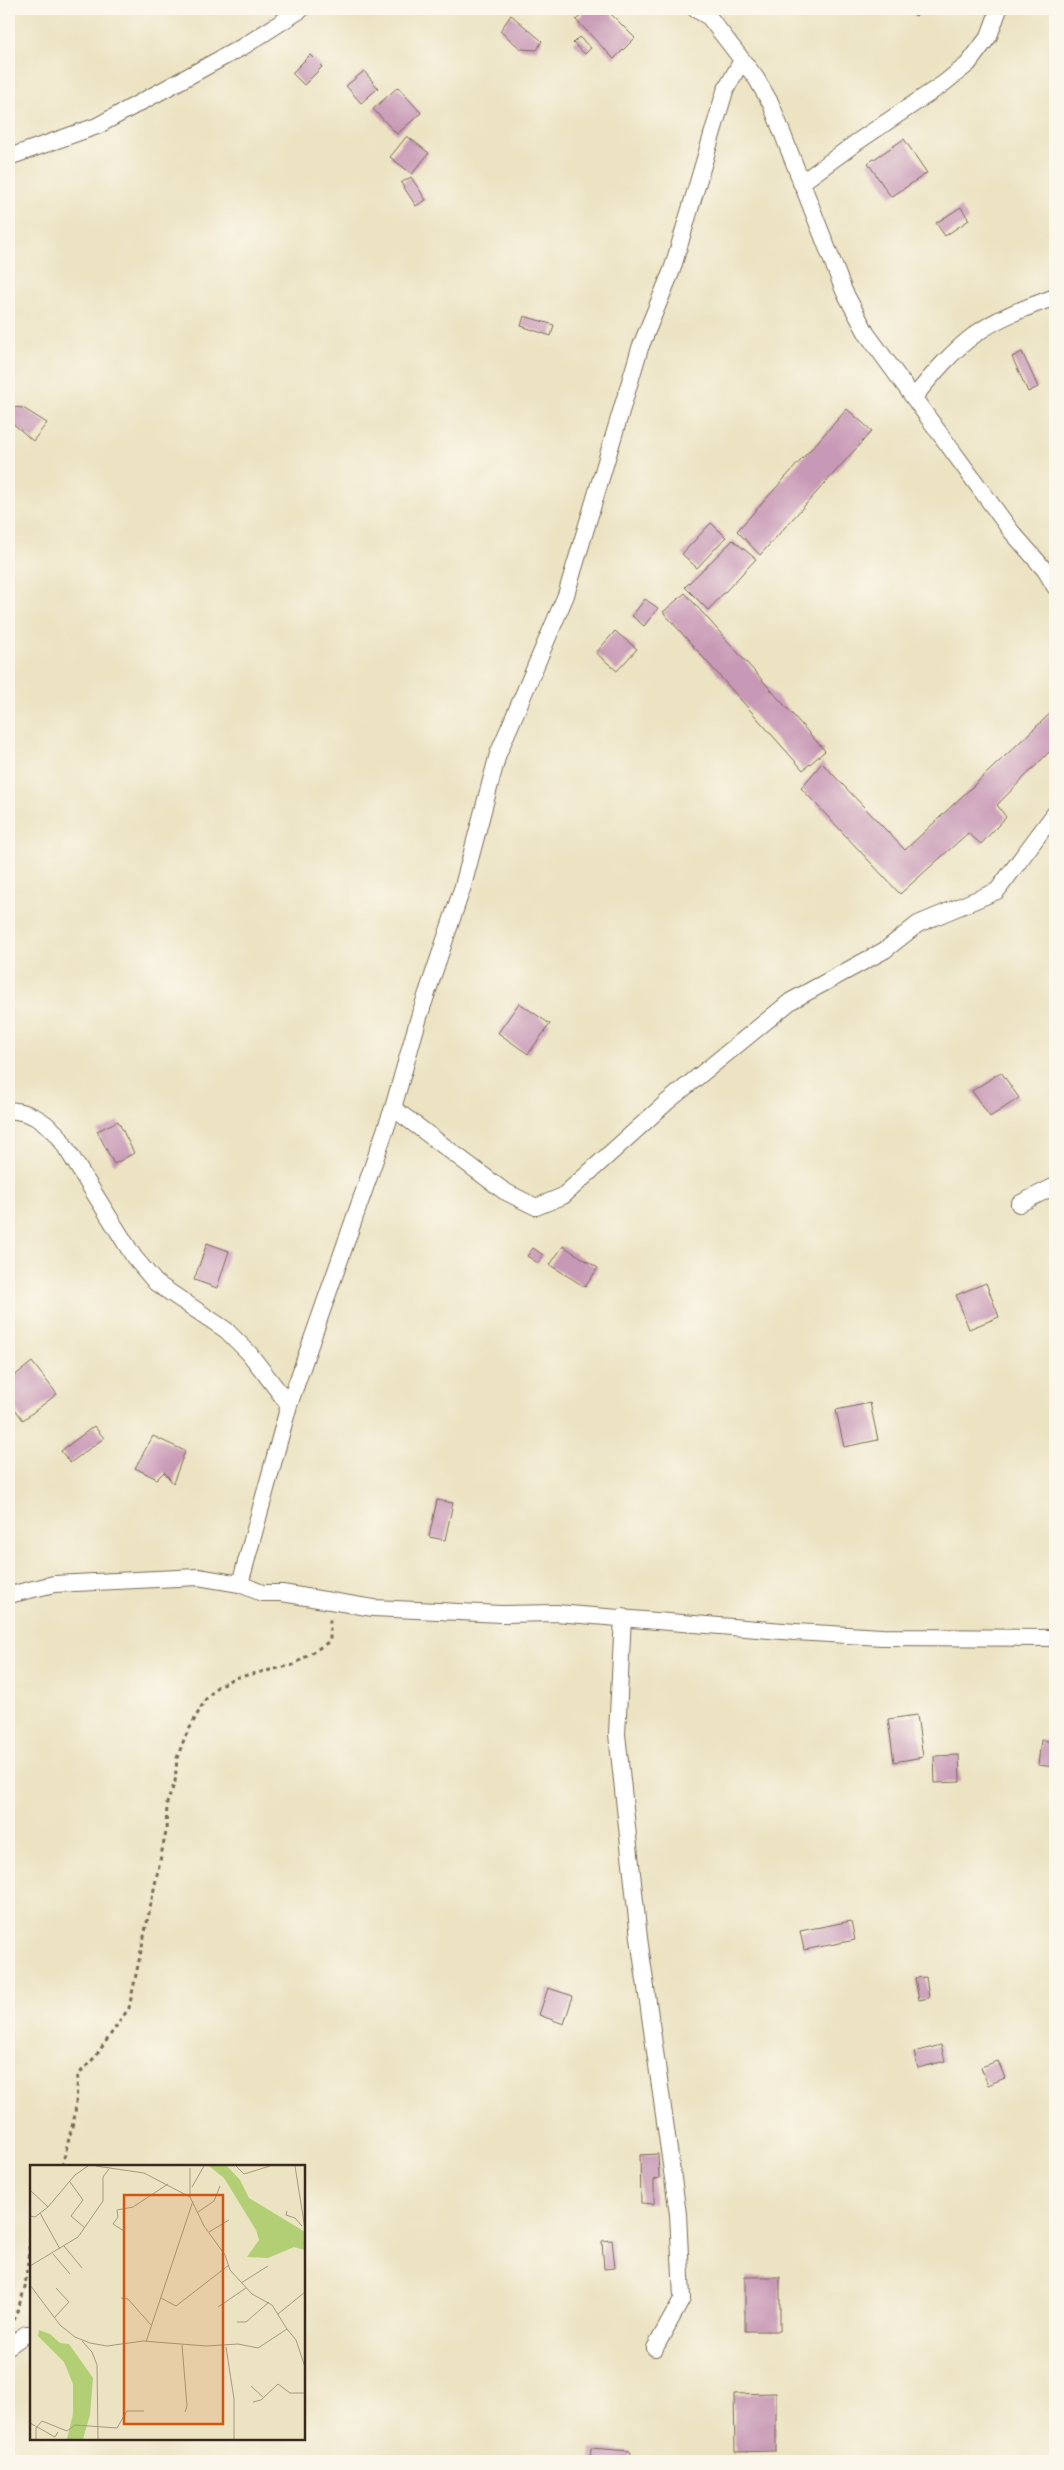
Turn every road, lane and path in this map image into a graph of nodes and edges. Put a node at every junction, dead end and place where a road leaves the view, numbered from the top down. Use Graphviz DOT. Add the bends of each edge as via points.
graph roads {
  1 [pos="302,9"];
  2 [pos="999,9"];
  3 [pos="704,11"];
  4 [pos="742,60"];
  5 [pos="9,157"];
  6 [pos="801,183"];
  7 [pos="1055,297"];
  8 [pos="914,397"];
  9 [pos="1055,587"];
  10 [pos="1055,813"];
  11 [pos="393,1108"];
  12 [pos="9,1110"];
  13 [pos="1055,1186"];
  14 [pos="1019,1204"];
  15 [pos="289,1405"];
  16 [pos="240,1584"];
  17 [pos="9,1595"];
  18 [pos="330,1602"];
  19 [pos="623,1617"];
  20 [pos="1055,1638"];
  21 [pos="62,2165"];
  22 [pos="30,2240"];
  23 [pos="12,2328"];
  24 [pos="30,2334"];
  25 [pos="9,2346"];
  26 [pos="656,2348"];
  1 -- 5 [label="street" via="244,46 97,126"];
  2 -- 6 [label="street" via="989,36 968,64"];
  3 -- 4 [label="street"];
  4 -- 6 [label="street" via="771,104"];
  4 -- 11 [label="street" via="725,91 672,270 640,348 566,595 498,754 463,886 419,1016"];
  6 -- 8 [label="street" via="844,291 867,334"];
  7 -- 8 [label="street" via="1013,312 977,333 940,367"];
  8 -- 9 [label="street"];
  10 -- 11 [label="street" via="996,891 918,924 885,950 791,1001 667,1102 563,1196 536,1207 504,1191"];
  11 -- 15 [label="street"];
  12 -- 15 [label="street" via="42,1120 58,1135 134,1258 150,1277 226,1330 249,1353"];
  13 -- 14 [label="street"];
  15 -- 16 [label="street"];
  16 -- 17 [label="street" via="198,1577 54,1584"];
  16 -- 18 [label="street" via="262,1593 282,1593"];
  18 -- 19 [label="street" via="448,1613 556,1612"];
  18 -- 21 [label="path" via="330,1642 293,1664 234,1678 217,1687 205,1700 185,1737 167,1803 166,1832 129,2008 95,2057 78,2075 75,2115"];
  19 -- 20 [label="street" via="796,1632"];
  19 -- 26 [label="street" via="618,1742 639,1938 678,2214 681,2276 682,2299"];
  22 -- 23 [label="path" via="25,2288"];
  24 -- 25 [label="street"];
}
